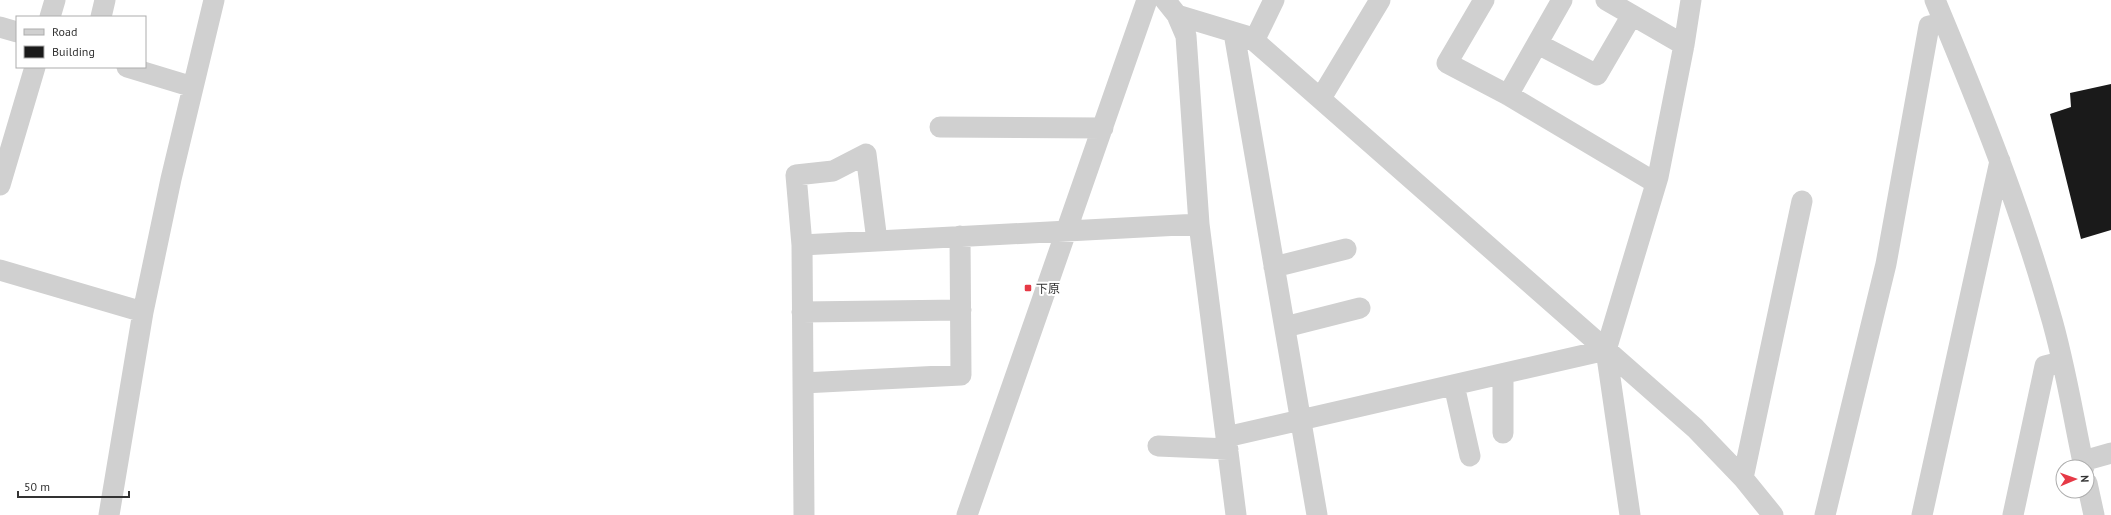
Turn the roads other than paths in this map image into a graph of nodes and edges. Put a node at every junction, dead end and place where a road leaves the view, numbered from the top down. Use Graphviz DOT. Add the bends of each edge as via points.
graph roads {
  1 [pos="55,0"];
  2 [pos="105,0"];
  3 [pos="214,0"];
  4 [pos="1147,0"];
  5 [pos="1274,0"];
  6 [pos="1380,0"];
  7 [pos="1484,0"];
  8 [pos="1562,0"];
  9 [pos="1606,0"];
  10 [pos="1691,0"];
  11 [pos="1935,0"];
  12 [pos="1176,5"];
  13 [pos="50,16"];
  14 [pos="101,16"];
  15 [pos="1632,16"];
  16 [pos="1944,23"];
  17 [pos="0,27"];
  18 [pos="16,32"];
  19 [pos="1234,33"];
  20 [pos="1254,41"];
  21 [pos="1538,44"];
  22 [pos="1684,45"];
  23 [pos="35,68"];
  24 [pos="130,68"];
  25 [pos="193,86"];
  26 [pos="1508,95"];
  27 [pos="1322,98"];
  28 [pos="940,127"];
  29 [pos="1103,128"];
  30 [pos="2000,161"];
  31 [pos="1656,183"];
  32 [pos="0,185"];
  33 [pos="1802,201"];
  34 [pos="1199,224"];
  35 [pos="1067,231"];
  36 [pos="960,236"];
  37 [pos="877,241"];
  38 [pos="802,245"];
  39 [pos="1346,249"];
  40 [pos="1274,267"];
  41 [pos="0,270"];
  42 [pos="1360,308"];
  43 [pos="961,310"];
  44 [pos="143,312"];
  45 [pos="802,312"];
  46 [pos="1285,327"];
  47 [pos="1606,350"];
  48 [pos="2061,362"];
  49 [pos="1503,374"];
  50 [pos="803,383"];
  51 [pos="1454,385"];
  52 [pos="1301,420"];
  53 [pos="1503,433"];
  54 [pos="1227,443"];
  55 [pos="1158,446"];
  56 [pos="2111,453"];
  57 [pos="1470,456"];
  58 [pos="2082,459"];
  59 [pos="2095,459"];
  60 [pos="1743,478"];
  61 [pos="2090,499"];
  62 [pos="109,515"];
  63 [pos="804,515"];
  64 [pos="967,515"];
  65 [pos="1236,515"];
  66 [pos="1317,515"];
  67 [pos="1630,515"];
  68 [pos="1773,515"];
  69 [pos="1825,515"];
  70 [pos="1922,515"];
  71 [pos="2013,515"];
  72 [pos="2094,515"];
  1 -- 13 [label="street"];
  2 -- 14 [label="street"];
  3 -- 25 [label="street"];
  4 -- 29 [label="street"];
  5 -- 20 [label="street"];
  6 -- 27 [label="street"];
  7 -- 26 [label="street" via="1447,63"];
  8 -- 21 [label="street"];
  9 -- 15 [label="street"];
  10 -- 22 [label="street"];
  11 -- 16 [label="street"];
  12 -- 19 [label="street"];
  12 -- 34 [label="street" via="1186,36"];
  15 -- 21 [label="street" via="1597,75"];
  15 -- 22 [label="street"];
  16 -- 30 [label="street"];
  16 -- 69 [label="street" via="1928,26 1886,264"];
  17 -- 18 [label="street"];
  19 -- 20 [label="street" via="1250,37"];
  19 -- 40 [label="street"];
  20 -- 27 [label="street"];
  21 -- 26 [label="street"];
  22 -- 31 [label="street"];
  23 -- 32 [label="street"];
  24 -- 25 [label="street"];
  25 -- 44 [label="street"];
  26 -- 31 [label="street"];
  27 -- 47 [label="street"];
  28 -- 29 [label="street"];
  29 -- 35 [label="street"];
  30 -- 48 [label="street" via="2051,314"];
  30 -- 70 [label="street"];
  31 -- 47 [label="street"];
  33 -- 60 [label="street"];
  34 -- 35 [label="street"];
  34 -- 54 [label="street"];
  35 -- 36 [label="street"];
  35 -- 64 [label="street"];
  36 -- 37 [label="street"];
  36 -- 43 [label="street"];
  37 -- 38 [label="street"];
  37 -- 38 [label="street" via="866,154 833,171 796,175"];
  38 -- 45 [label="street"];
  39 -- 40 [label="street"];
  40 -- 46 [label="street"];
  41 -- 44 [label="street"];
  42 -- 46 [label="street"];
  43 -- 45 [label="street"];
  43 -- 50 [label="street" via="961,376"];
  44 -- 62 [label="street"];
  45 -- 50 [label="street"];
  46 -- 52 [label="street"];
  47 -- 49 [label="street"];
  47 -- 60 [label="street" via="1695,428"];
  47 -- 67 [label="street"];
  48 -- 58 [label="street"];
  48 -- 71 [label="street" via="2046,366"];
  49 -- 51 [label="street"];
  49 -- 53 [label="street"];
  50 -- 63 [label="street"];
  51 -- 52 [label="street"];
  51 -- 57 [label="street"];
  52 -- 54 [label="street"];
  52 -- 66 [label="street"];
  54 -- 55 [label="street"];
  54 -- 65 [label="street"];
  56 -- 59 [label="street"];
  60 -- 68 [label="street"];
  61 -- 72 [label="street"];
}
